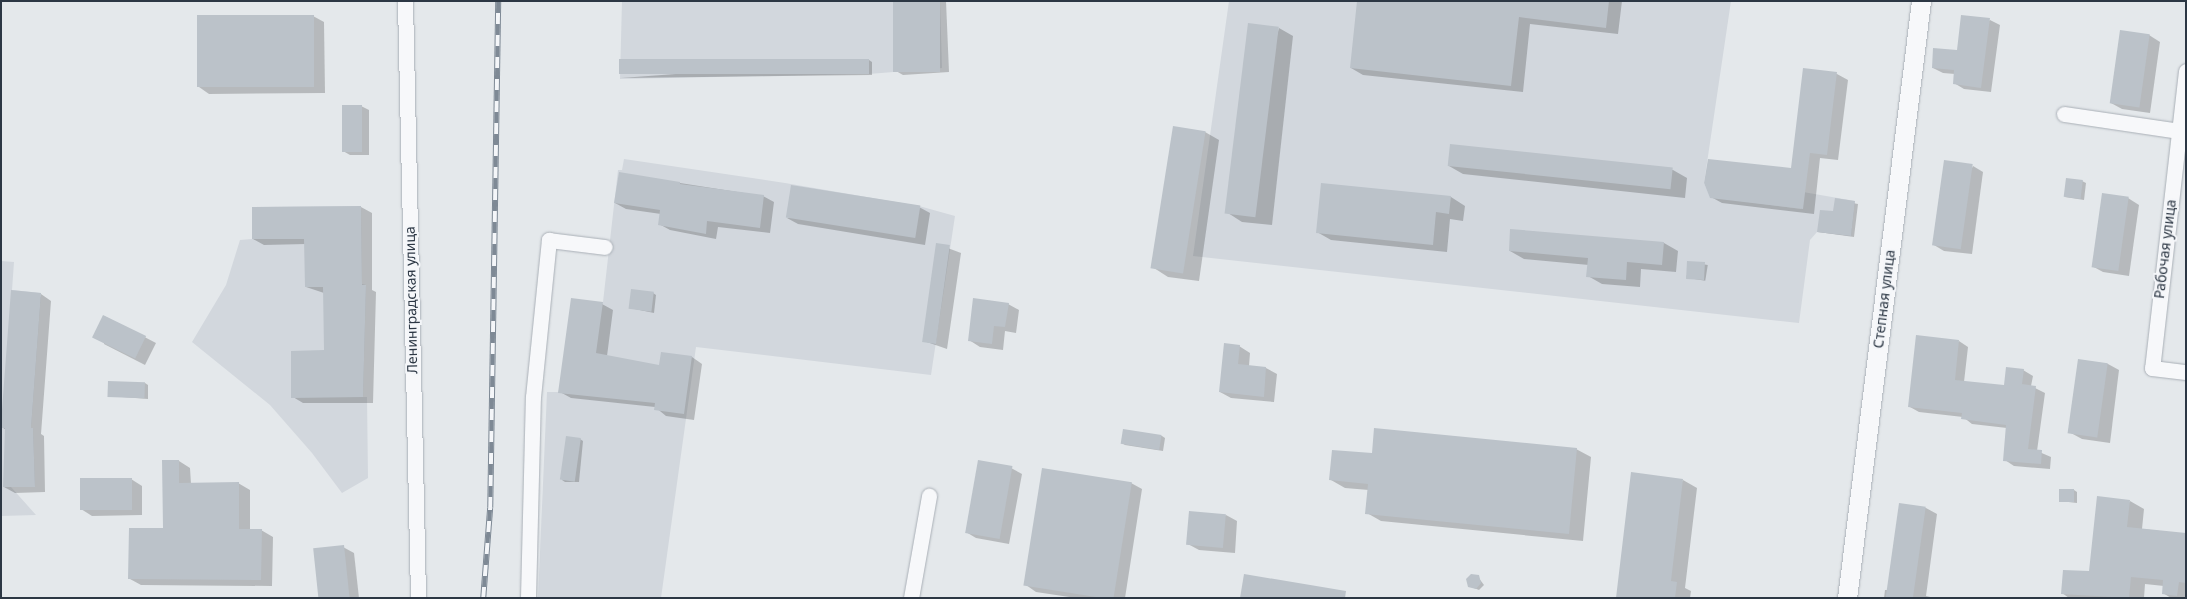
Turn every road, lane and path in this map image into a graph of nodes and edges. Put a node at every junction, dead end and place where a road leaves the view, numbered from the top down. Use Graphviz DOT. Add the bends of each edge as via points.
graph roads {
  1 [pos="405,1"];
  2 [pos="1921,1"];
  3 [pos="2186,71"];
  4 [pos="2064,114"];
  5 [pos="2179,131"];
  6 [pos="605,247"];
  7 [pos="2186,372"];
  8 [pos="929,496"];
  9 [pos="418,598"];
  10 [pos="528,598"];
  11 [pos="911,598"];
  12 [pos="1847,598"];
  1 -- 9 [label="street, Ленинградская улица"];
  2 -- 12 [label="street, Степная улица"];
  3 -- 5 [label="street, Рабочая улица"];
  4 -- 5 [label="street"];
  5 -- 7 [label="street, Рабочая улица" via="2152,368"];
  6 -- 10 [label="street" via="549,240 533,397"];
  8 -- 11 [label="street"];
}
